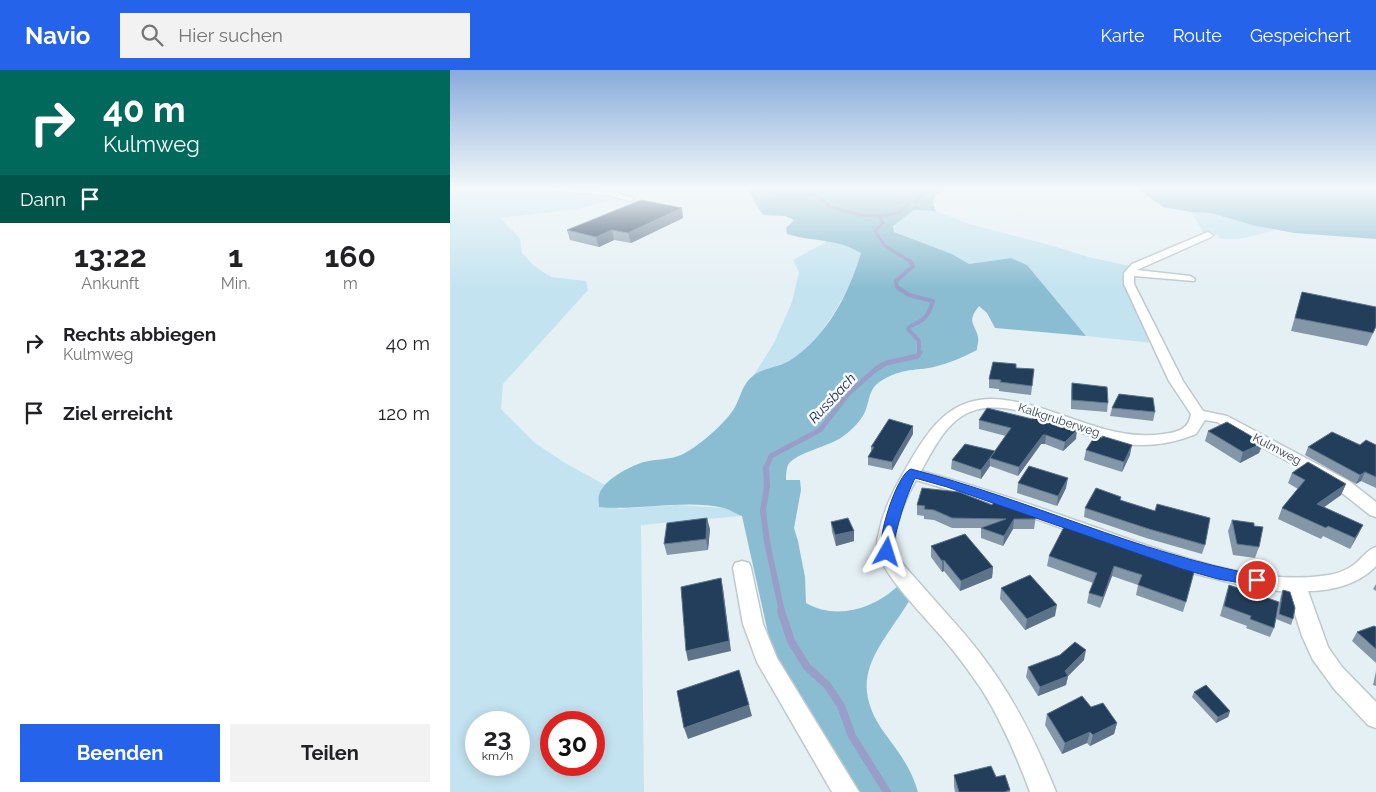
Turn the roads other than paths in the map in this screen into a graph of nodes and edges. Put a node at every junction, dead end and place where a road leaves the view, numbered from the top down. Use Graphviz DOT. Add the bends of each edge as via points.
graph roads {
  1 [pos="1208,234"];
  2 [pos="1129,273"];
  3 [pos="1190,279"];
  4 [pos="1198,414"];
  5 [pos="911,473"];
  6 [pos="1376,511"];
  7 [pos="1376,554"];
  8 [pos="742,568"];
  9 [pos="1296,584"];
  10 [pos="1376,718"];
  11 [pos="846,792"];
  12 [pos="1043,792"];
  1 -- 2 [label="street" via="1136,266"];
  2 -- 3 [label="street"];
  2 -- 4 [label="street" via="1129,284 1176,381"];
  4 -- 5 [label="street, Kalkgruberweg" via="1191,431 1182,436 1134,441 1096,434 1018,407 976,405 949,420"];
  4 -- 6 [label="street, Kulmweg" via="1222,419 1343,485"];
  5 -- 9 [label="street" via="959,486 1182,564 1247,579"];
  5 -- 12 [label="street, Kalkgruberweg" via="897,503 887,552 909,586 980,669 1005,707"];
  7 -- 9 [label="street" via="1366,566 1350,576"];
  8 -- 11 [label="street" via="752,624 768,662"];
  9 -- 10 [label="street" via="1322,656"];
}
